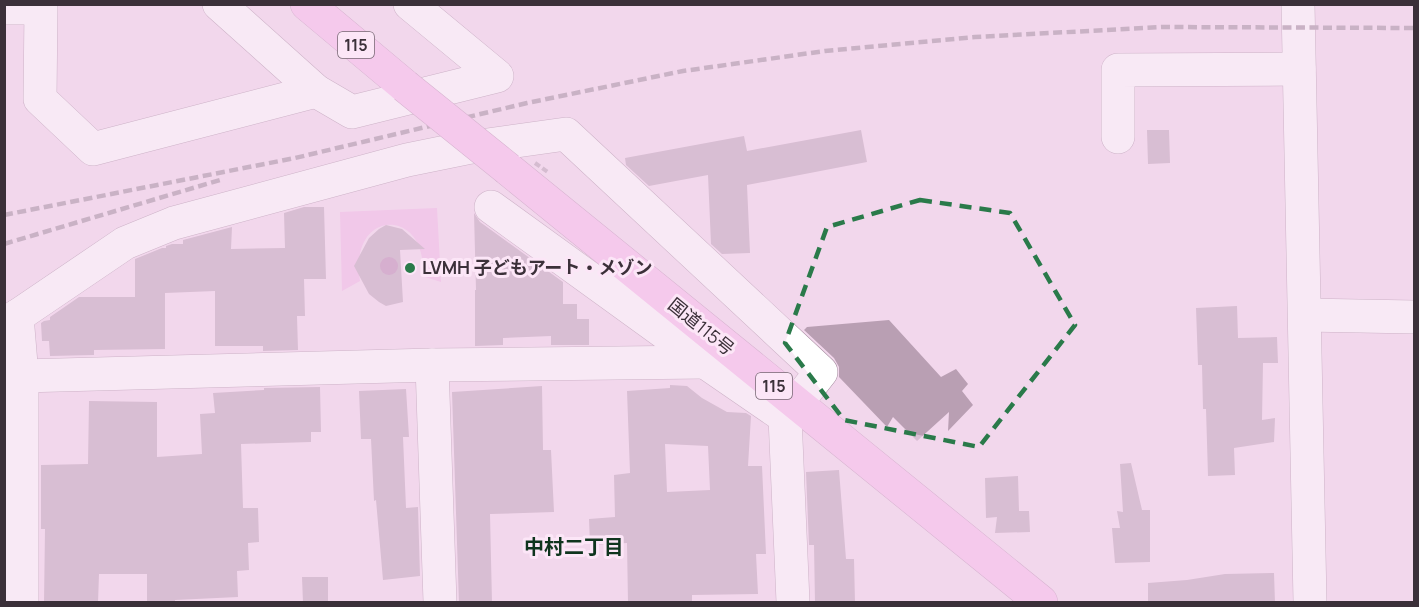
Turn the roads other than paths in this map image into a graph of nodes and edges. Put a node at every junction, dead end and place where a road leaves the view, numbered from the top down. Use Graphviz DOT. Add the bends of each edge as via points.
graph roads {
  1 [pos="219,4"];
  2 [pos="307,4"];
  3 [pos="410,4"];
  4 [pos="1298,4"];
  5 [pos="4,8"];
  6 [pos="1299,69"];
  7 [pos="316,91"];
  8 [pos="1118,137"];
  9 [pos="491,207"];
  10 [pos="1305,315"];
  11 [pos="1414,317"];
  12 [pos="11,320"];
  13 [pos="705,362"];
  14 [pos="432,365"];
  15 [pos="22,376"];
  16 [pos="794,406"];
  17 [pos="22,603"];
  18 [pos="440,603"];
  19 [pos="793,603"];
  20 [pos="1041,603"];
  21 [pos="1310,603"];
  1 -- 7 [label="street"];
  2 -- 20 [label="highway, 国道115号 / 115, bridge"];
  3 -- 7 [label="street" via="497,76 352,112"];
  4 -- 6 [label="street"];
  5 -- 7 [label="street" via="41,8 40,99 93,149"];
  6 -- 8 [label="street" via="1118,70"];
  6 -- 10 [label="street"];
  9 -- 13 [label="street"];
  10 -- 11 [label="street"];
  10 -- 21 [label="street"];
  12 -- 15 [label="street"];
  12 -- 16 [label="street" via="124,243 174,224 407,160 566,134 821,372"];
  13 -- 14 [label="street"];
  13 -- 16 [label="street"];
  14 -- 15 [label="street"];
  14 -- 18 [label="street"];
  15 -- 17 [label="street"];
  16 -- 19 [label="street"];
}
